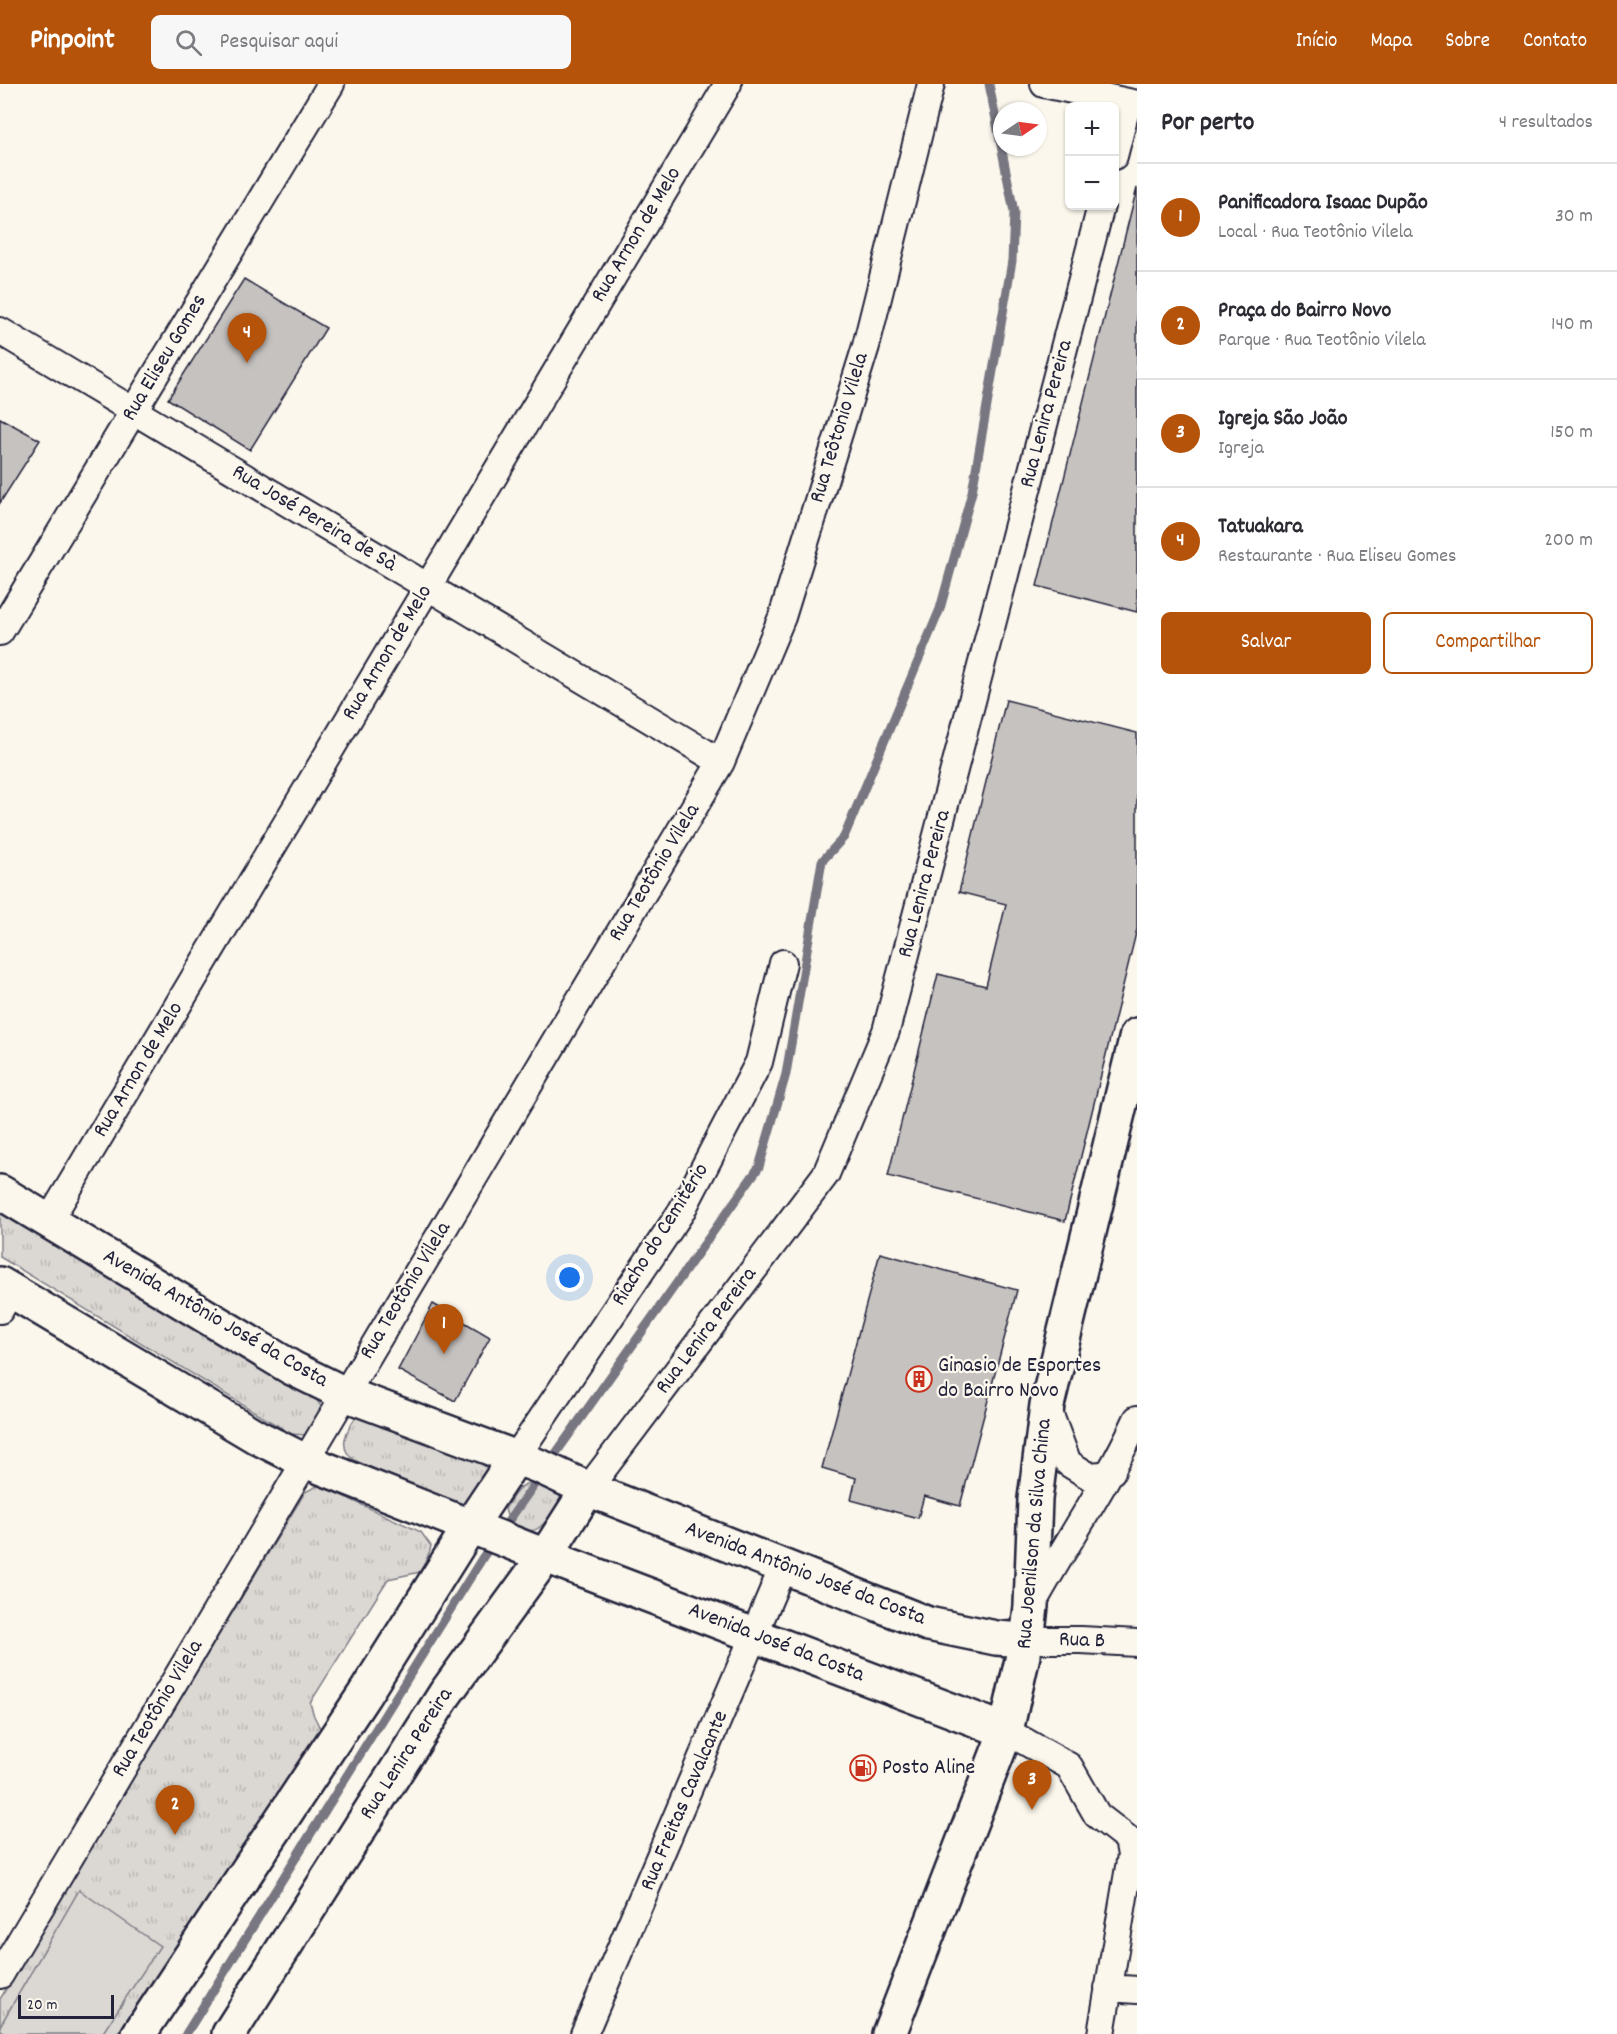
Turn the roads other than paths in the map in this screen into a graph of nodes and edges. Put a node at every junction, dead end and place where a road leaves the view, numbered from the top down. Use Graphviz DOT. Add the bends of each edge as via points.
graph roads {
  1 [pos="331,84"];
  2 [pos="728,84"];
  3 [pos="931,84"];
  4 [pos="1044,84"];
  5 [pos="1133,103"];
  6 [pos="1119,142"];
  7 [pos="1100,210"];
  8 [pos="0,331"];
  9 [pos="132,411"];
  10 [pos="427,587"];
  11 [pos="0,632"];
  12 [pos="721,762"];
  13 [pos="783,963"];
  14 [pos="1137,1035"];
  15 [pos="1125,1135"];
  16 [pos="0,1191"];
  17 [pos="49,1221"];
  18 [pos="4,1295"];
  19 [pos="345,1394"];
  20 [pos="1047,1406"];
  21 [pos="1137,1419"];
  22 [pos="304,1461"];
  23 [pos="529,1462"];
  24 [pos="1112,1471"];
  25 [pos="580,1485"];
  26 [pos="481,1530"];
  27 [pos="538,1552"];
  28 [pos="783,1567"];
  29 [pos="1031,1606"];
  30 [pos="755,1635"];
  31 [pos="1026,1640"];
  32 [pos="1137,1643"];
  33 [pos="1006,1731"];
  34 [pos="0,1975"];
  35 [pos="1108,1988"];
  36 [pos="1137,1990"];
  37 [pos="232,2031"];
  38 [pos="139,2034"];
  39 [pos="584,2034"];
  40 [pos="889,2034"];
  41 [pos="1101,2034"];
  1 -- 9 [label="street, Rua Eliseu Gomes"];
  2 -- 10 [label="street, Rua Arnon de Melo"];
  3 -- 12 [label="street, Rua Teôtonio Vilela" via="859,369 782,617"];
  4 -- 5 [label="street"];
  5 -- 6 [label="street"];
  7 -- 25 [label="street, Rua Lenira Pereira" via="886,1031 826,1174"];
  8 -- 9 [label="street, Rua José Pereira de Sà"];
  9 -- 10 [label="street, Rua José Pereira de Sà"];
  9 -- 11 [label="street, Rua Eliseu Gomes"];
  10 -- 12 [label="street, Rua José Pereira de Sà"];
  10 -- 17 [label="street, Rua Arnon de Melo"];
  12 -- 19 [label="street, Rua Teotônio Vilela"];
  13 -- 23 [label="street, Riacho do Cemitério" via="759,1062 681,1212"];
  14 -- 15 [label="main road, Rua Joenilson da Silva China"];
  15 -- 20 [label="main road, Rua Joenilson da Silva China"];
  16 -- 17 [label="main road, Avenida Antônio José da Costa"];
  17 -- 19 [label="main road, Avenida Antônio José da Costa" via="292,1368"];
  18 -- 22 [label="main road"];
  19 -- 22 [label="street, Rua Teotônio Vilela"];
  19 -- 23 [label="main road, Avenida Antônio José da Costa"];
  20 -- 24 [label="street" via="1068,1463 1089,1476"];
  20 -- 29 [label="main road, Rua Joenilson da Silva China" via="1035,1499"];
  21 -- 24 [label="street"];
  22 -- 26 [label="main road"];
  22 -- 34 [label="street, Rua Teotônio Vilela"];
  23 -- 25 [label="main road, Avenida Antônio José da Costa"];
  23 -- 26 [label="main road"];
  24 -- 29 [label="street"];
  25 -- 27 [label="main road, Rua Lenira Pereira"];
  25 -- 28 [label="main road, Avenida Antônio José da Costa"];
  26 -- 27 [label="main road"];
  26 -- 38 [label="main road" via="363,1695"];
  27 -- 30 [label="main road, Avenida José da Costa"];
  27 -- 37 [label="main road, Rua Lenira Pereira"];
  28 -- 30 [label="street, Rua Freitas Cavalcante"];
  28 -- 31 [label="main road, Avenida Antônio José da Costa" via="928,1624"];
  29 -- 31 [label="main road, Rua Joenilson da Silva China"];
  30 -- 33 [label="main road, Avenida José da Costa"];
  30 -- 39 [label="street, Rua Freitas Cavalcante"];
  31 -- 32 [label="street, Rua B"];
  31 -- 33 [label="main road, Rua Joenilson da Silva China"];
  33 -- 35 [label="street" via="1070,1766 1097,1815 1128,1839 1131,1855"];
  33 -- 40 [label="main road, Rua Joenilson da Silva China"];
  35 -- 36 [label="street"];
  35 -- 41 [label="street"];
}
